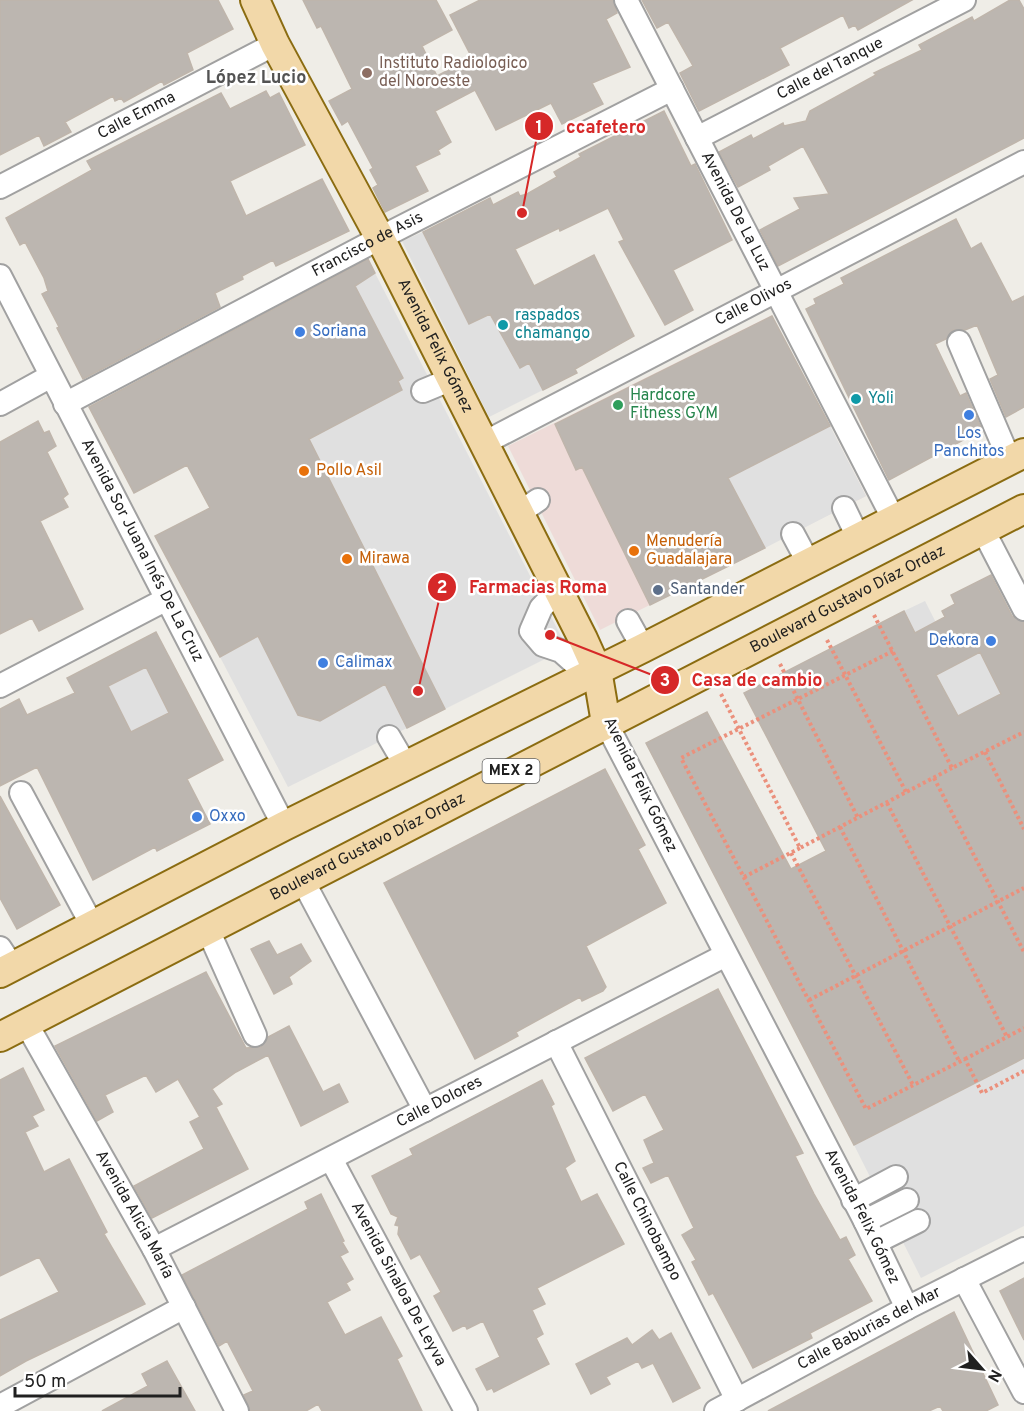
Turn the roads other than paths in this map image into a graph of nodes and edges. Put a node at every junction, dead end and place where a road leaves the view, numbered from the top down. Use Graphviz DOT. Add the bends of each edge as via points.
graph roads {
  1 [pos="255,0"];
  2 [pos="626,0"];
  3 [pos="964,0"];
  4 [pos="275,44"];
  5 [pos="672,89"];
  6 [pos="697,138"];
  7 [pos="1024,162"];
  8 [pos="0,187"];
  9 [pos="380,238"];
  10 [pos="0,276"];
  11 [pos="776,291"];
  12 [pos="959,342"];
  13 [pos="51,376"];
  14 [pos="452,379"];
  15 [pos="423,391"];
  16 [pos="0,404"];
  17 [pos="65,404"];
  18 [pos="484,442"];
  19 [pos="1017,457"];
  20 [pos="844,508"];
  21 [pos="1024,509"];
  22 [pos="894,520"];
  23 [pos="983,530"];
  24 [pos="793,534"];
  25 [pos="858,537"];
  26 [pos="808,562"];
  27 [pos="558,590"];
  28 [pos="165,600"];
  29 [pos="1024,609"];
  30 [pos="628,621"];
  31 [pos="643,648"];
  32 [pos="592,672"];
  33 [pos="0,686"];
  34 [pos="606,723"];
  35 [pos="389,737"];
  36 [pos="405,766"];
  37 [pos="21,794"];
  38 [pos="284,826"];
  39 [pos="303,880"];
  40 [pos="93,925"];
  41 [pos="208,930"];
  42 [pos="726,955"];
  43 [pos="4,962"];
  44 [pos="26,1023"];
  45 [pos="255,1035"];
  46 [pos="0,1037"];
  47 [pos="556,1042"];
  48 [pos="425,1110"];
  49 [pos="331,1159"];
  50 [pos="896,1178"];
  51 [pos="854,1200"];
  52 [pos="907,1200"];
  53 [pos="865,1221"];
  54 [pos="918,1221"];
  55 [pos="876,1242"];
  56 [pos="154,1249"];
  57 [pos="1024,1249"];
  58 [pos="964,1279"];
  59 [pos="184,1307"];
  60 [pos="907,1308"];
  61 [pos="1024,1392"];
  62 [pos="737,1400"];
  63 [pos="0,1406"];
  64 [pos="237,1411"];
  65 [pos="466,1411"];
  66 [pos="716,1411"];
  1 -- 4 [label="main road, Avenida Felix Gómez"];
  2 -- 5 [label="street, Avenida De La Luz"];
  3 -- 6 [label="street, Calle del Tanque"];
  4 -- 8 [label="street, Calle Emma"];
  4 -- 9 [label="main road, Avenida Felix Gómez"];
  5 -- 6 [label="street, Avenida De La Luz"];
  5 -- 9 [label="street, Francisco de Asis"];
  6 -- 11 [label="street, Avenida De La Luz"];
  7 -- 11 [label="street, Calle Olivos"];
  9 -- 14 [label="main road, Avenida Felix Gómez" via="444,346"];
  9 -- 17 [label="street, Francisco de Asis"];
  10 -- 13 [label="street, Avenida Sor Juana Inés De La Cruz"];
  11 -- 18 [label="street, Calle Olivos" via="521,412"];
  11 -- 22 [label="street, Avenida De La Luz"];
  12 -- 19 [label="street"];
  13 -- 16 [label="street"];
  13 -- 17 [label="street, Avenida Sor Juana Inés De La Cruz"];
  14 -- 15 [label="street"];
  14 -- 18 [label="main road, Avenida Felix Gómez"];
  17 -- 28 [label="street, Avenida Sor Juana Inés De La Cruz"];
  18 -- 27 [label="main road, Avenida Felix Gómez" via="529,507"];
  19 -- 22 [label="main road"];
  20 -- 25 [label="street"];
  21 -- 23 [label="main road, Boulevard Gustavo Díaz Ordaz / MEX 2"];
  22 -- 25 [label="main road"];
  23 -- 29 [label="street"];
  23 -- 34 [label="main road, Boulevard Gustavo Díaz Ordaz / MEX 2"];
  24 -- 26 [label="street"];
  25 -- 26 [label="main road"];
  26 -- 31 [label="main road"];
  27 -- 32 [label="main road, Avenida Felix Gómez"];
  27 -- 32 [label="street" via="541,608 531,631 543,645 561,651"];
  28 -- 33 [label="street"];
  28 -- 38 [label="street, Avenida Sor Juana Inés De La Cruz" via="226,692"];
  30 -- 31 [label="street"];
  31 -- 32 [label="main road"];
  32 -- 34 [label="main road, Avenida Felix Gómez"];
  32 -- 36 [label="main road"];
  34 -- 39 [label="main road, Boulevard Gustavo Díaz Ordaz / MEX 2"];
  34 -- 42 [label="street, Avenida Felix Gómez"];
  35 -- 36 [label="street"];
  36 -- 38 [label="main road"];
  37 -- 40 [label="street"];
  38 -- 40 [label="main road"];
  39 -- 41 [label="main road, Boulevard Gustavo Díaz Ordaz / MEX 2"];
  39 -- 48 [label="street"];
  40 -- 43 [label="main road"];
  41 -- 44 [label="main road, Boulevard Gustavo Díaz Ordaz / MEX 2"];
  41 -- 45 [label="street"];
  42 -- 47 [label="street, Calle Dolores"];
  42 -- 51 [label="street, Avenida Felix Gómez"];
  44 -- 46 [label="main road, Boulevard Gustavo Díaz Ordaz / MEX 2"];
  44 -- 56 [label="street, Avenida Alicia María"];
  47 -- 48 [label="street, Calle Dolores"];
  47 -- 62 [label="street, Calle Chinobampo"];
  48 -- 49 [label="street, Calle Dolores"];
  49 -- 56 [label="street, Calle Dolores"];
  49 -- 65 [label="street, Avenida Sinaloa De Leyva"];
  50 -- 51 [label="street"];
  51 -- 53 [label="street, Avenida Felix Gómez"];
  52 -- 53 [label="street"];
  53 -- 55 [label="street, Avenida Felix Gómez"];
  54 -- 55 [label="street"];
  55 -- 60 [label="street, Avenida Felix Gómez"];
  56 -- 59 [label="street, Avenida Alicia María"];
  57 -- 58 [label="street, Calle Baburias del Mar"];
  58 -- 60 [label="street, Calle Baburias del Mar"];
  58 -- 61 [label="street"];
  59 -- 63 [label="street"];
  59 -- 64 [label="street, Avenida Alicia María"];
  60 -- 62 [label="street, Calle Baburias del Mar"];
  62 -- 66 [label="street, Calle Baburias del Mar"];
}
